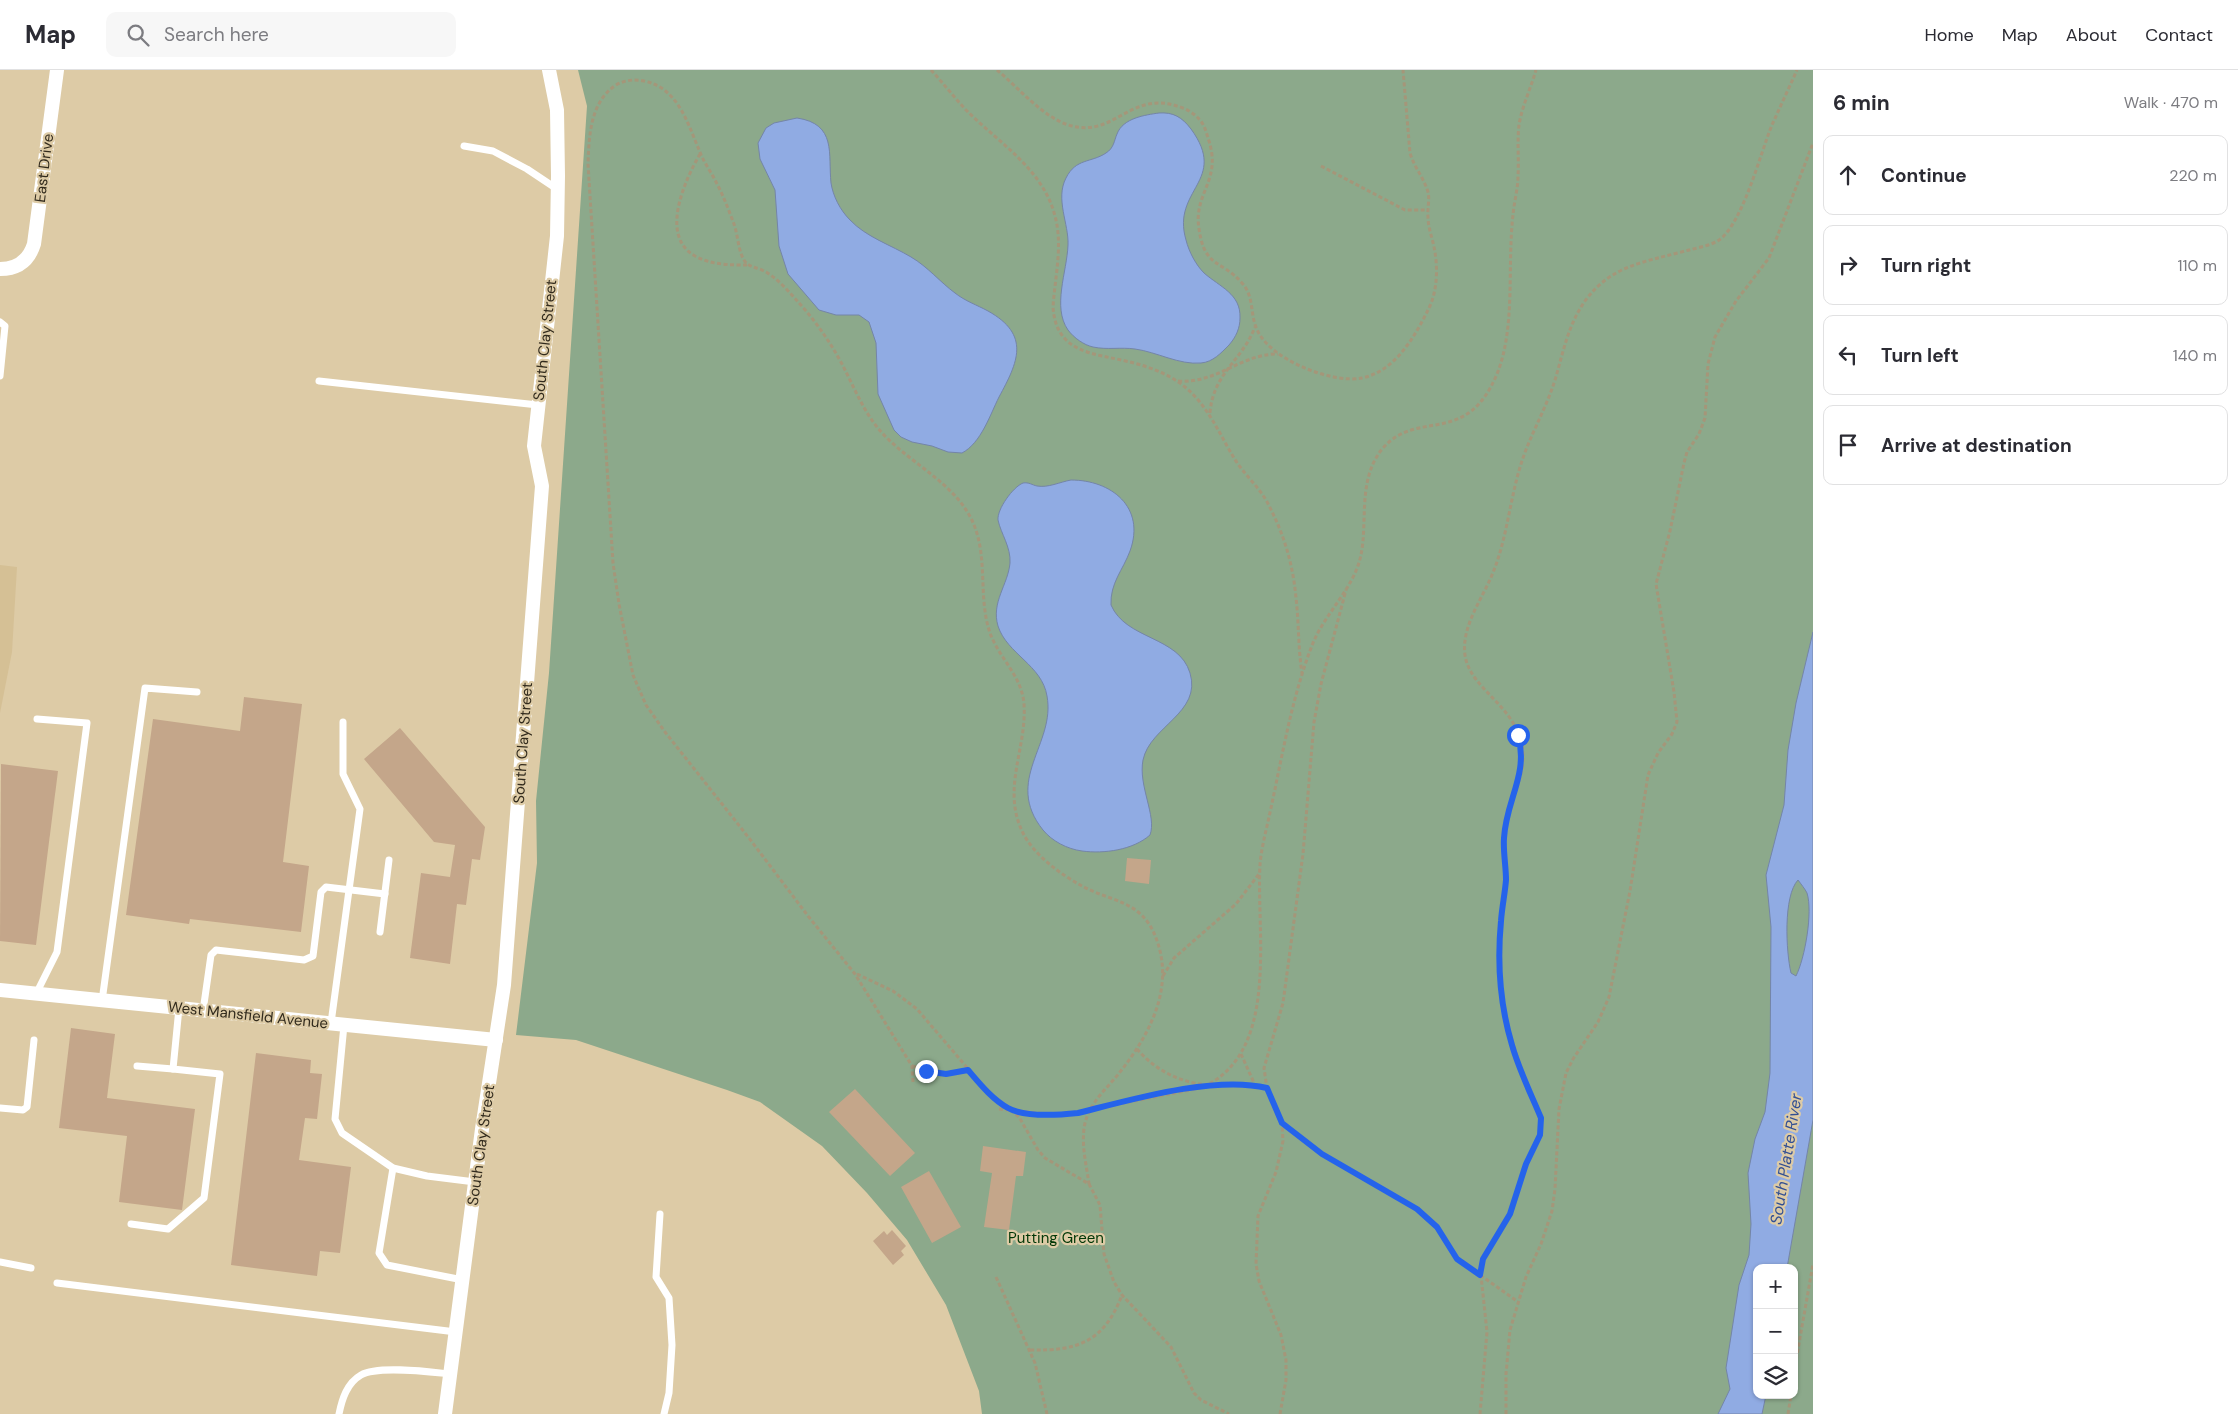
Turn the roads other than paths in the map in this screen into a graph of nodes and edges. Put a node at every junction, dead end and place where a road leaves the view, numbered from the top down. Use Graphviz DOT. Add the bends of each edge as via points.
graph roads {
  1 [pos="57,70"];
  2 [pos="549,70"];
  3 [pos="464,146"];
  4 [pos="558,189"];
  5 [pos="0,269"];
  6 [pos="0,322"];
  7 [pos="0,376"];
  8 [pos="319,381"];
  9 [pos="538,405"];
  10 [pos="197,692"];
  11 [pos="37,719"];
  12 [pos="343,722"];
  13 [pos="389,860"];
  14 [pos="348,890"];
  15 [pos="385,894"];
  16 [pos="380,932"];
  17 [pos="0,990"];
  18 [pos="36,994"];
  19 [pos="102,1001"];
  20 [pos="179,1008"];
  21 [pos="203,1011"];
  22 [pos="338,1024"];
  23 [pos="34,1040"];
  24 [pos="496,1040"];
  25 [pos="137,1066"];
  26 [pos="173,1069"];
  27 [pos="0,1108"];
  28 [pos="393,1168"];
  29 [pos="476,1182"];
  30 [pos="660,1214"];
  31 [pos="131,1224"];
  32 [pos="0,1262"];
  33 [pos="31,1268"];
  34 [pos="463,1280"];
  35 [pos="57,1283"];
  36 [pos="456,1332"];
  37 [pos="450,1374"];
  38 [pos="339,1414"];
  39 [pos="445,1414"];
  40 [pos="664,1414"];
  1 -- 5 [label="street, East Drive" via="34,244 24,263"];
  2 -- 4 [label="street, South Clay Street" via="557,110"];
  3 -- 4 [label="lane" via="493,151"];
  4 -- 9 [label="street, South Clay Street" via="557,236"];
  6 -- 7 [label="lane" via="5,326 6,336"];
  8 -- 9 [label="lane"];
  9 -- 24 [label="street, South Clay Street" via="534,446 542,486 505,977"];
  10 -- 19 [label="lane" via="144,688"];
  11 -- 18 [label="lane" via="87,723 57,952"];
  12 -- 14 [label="lane" via="343,774 360,809"];
  13 -- 15 [label="lane"];
  14 -- 15 [label="lane"];
  14 -- 21 [label="lane" via="326,888 321,892 313,956 304,960 216,950 211,955"];
  14 -- 22 [label="lane"];
  15 -- 16 [label="lane"];
  17 -- 18 [label="street, West Mansfield Avenue"];
  18 -- 19 [label="street, West Mansfield Avenue"];
  19 -- 20 [label="street, West Mansfield Avenue"];
  20 -- 21 [label="street, West Mansfield Avenue"];
  20 -- 26 [label="lane"];
  21 -- 22 [label="street, West Mansfield Avenue"];
  22 -- 24 [label="street, West Mansfield Avenue"];
  22 -- 28 [label="lane" via="335,1118 342,1133"];
  23 -- 27 [label="lane" via="27,1107 23,1110"];
  24 -- 29 [label="street, South Clay Street"];
  25 -- 26 [label="lane"];
  26 -- 31 [label="lane" via="220,1074 204,1198 168,1229"];
  28 -- 29 [label="lane"];
  28 -- 34 [label="lane" via="379,1252 383,1259 388,1265"];
  29 -- 34 [label="street, South Clay Street"];
  30 -- 40 [label="lane" via="656,1277 669,1298 672,1345 669,1393"];
  32 -- 33 [label="lane"];
  34 -- 36 [label="street, South Clay Street"];
  35 -- 36 [label="lane"];
  36 -- 37 [label="street, South Clay Street"];
  37 -- 38 [label="lane" via="399,1369 362,1374 343,1395"];
  37 -- 39 [label="street, South Clay Street"];
}
